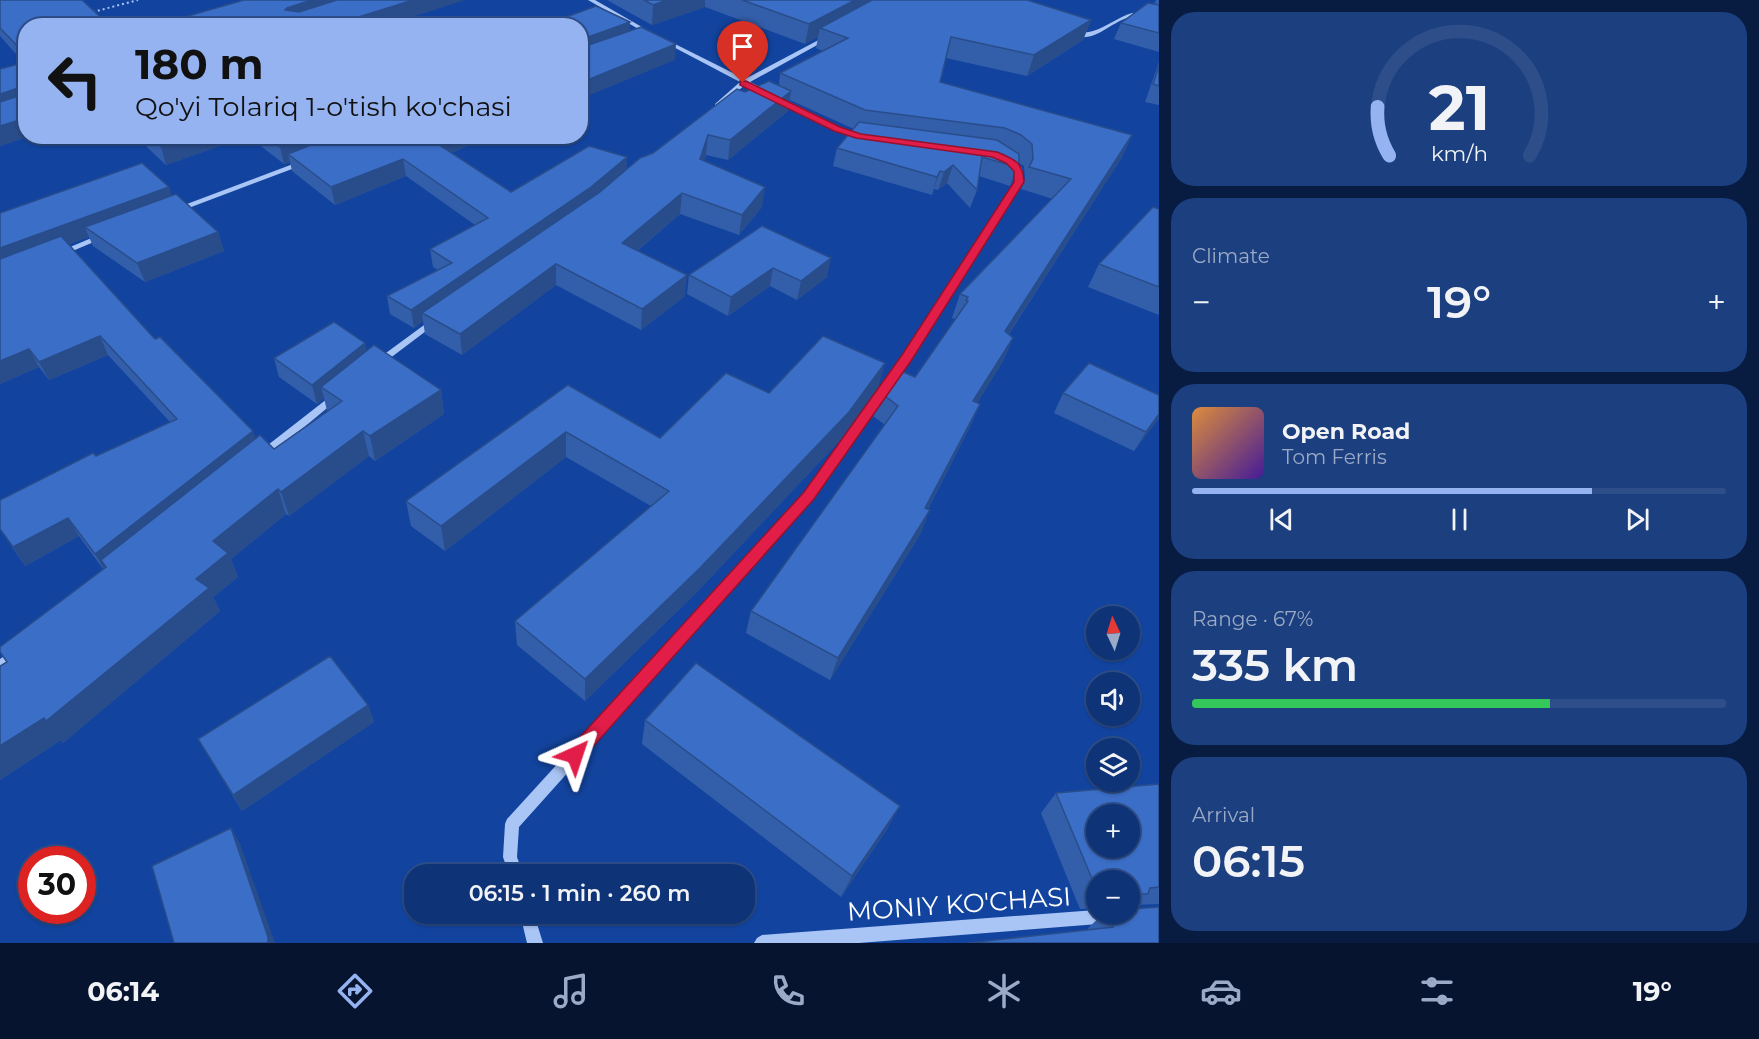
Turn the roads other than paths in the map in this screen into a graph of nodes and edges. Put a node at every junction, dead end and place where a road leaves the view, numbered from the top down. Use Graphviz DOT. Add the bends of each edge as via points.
graph roads {
  1 [pos="591,0"];
  2 [pos="1159,19"];
  3 [pos="1062,30"];
  4 [pos="836,33"];
  5 [pos="743,83"];
  6 [pos="708,112"];
  7 [pos="869,138"];
  8 [pos="994,154"];
  9 [pos="309,161"];
  10 [pos="165,214"];
  11 [pos="110,234"];
  12 [pos="55,254"];
  13 [pos="444,313"];
  14 [pos="369,369"];
  15 [pos="342,392"];
  16 [pos="259,458"];
  17 [pos="28,643"];
  18 [pos="0,666"];
  19 [pos="512,864"];
  20 [pos="1086,918"];
  21 [pos="530,924"];
  22 [pos="535,943"];
  23 [pos="762,943"];
  1 -- 5 [label="street" via="647,36"];
  2 -- 3 [label="street" via="1126,15 1091,35"];
  4 -- 5 [label="street"];
  5 -- 6 [label="street"];
  5 -- 7 [label="street" via="837,129"];
  8 -- 19 [label="street" via="1018,170 1019,182 906,358 809,496 512,824"];
  9 -- 10 [label="street"];
  11 -- 12 [label="street"];
  13 -- 14 [label="street"];
  15 -- 16 [label="street"];
  17 -- 18 [label="street"];
  20 -- 23 [label="street, MONIY KO'CHASI"];
  21 -- 22 [label="street"];
}
